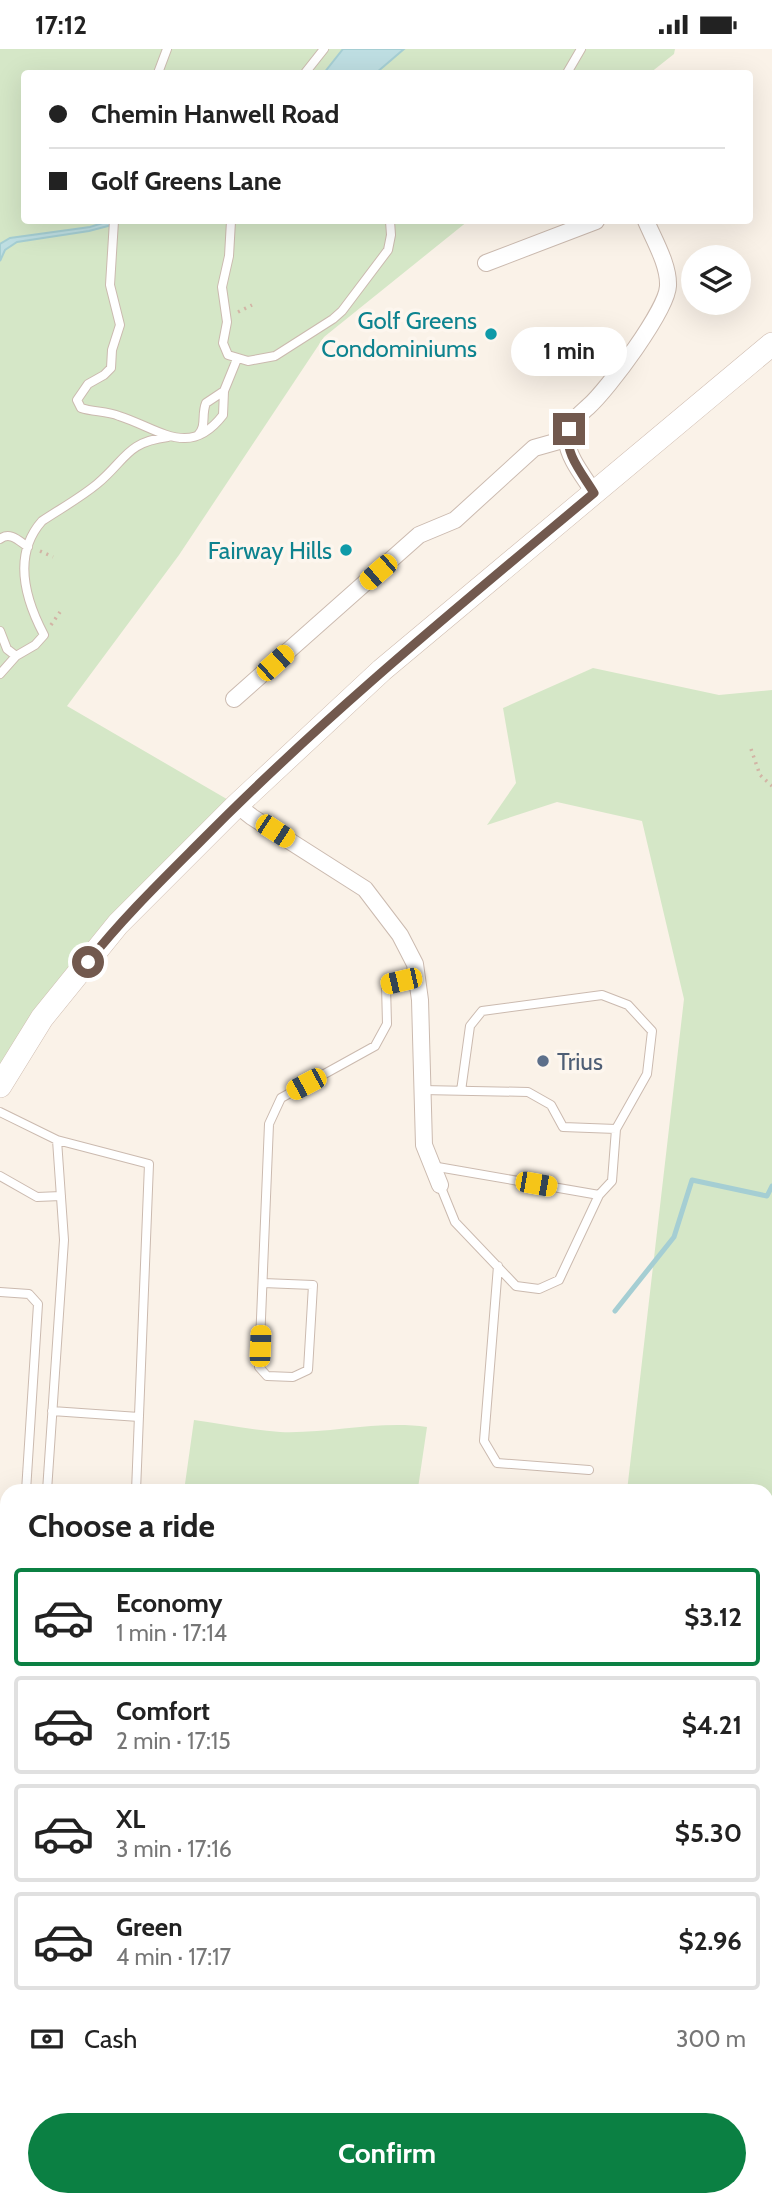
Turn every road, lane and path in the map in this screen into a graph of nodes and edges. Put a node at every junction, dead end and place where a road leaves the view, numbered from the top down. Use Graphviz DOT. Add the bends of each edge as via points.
graph roads {
  1 [pos="167,49"];
  2 [pos="324,49"];
  3 [pos="581,49"];
  4 [pos="159,70"];
  5 [pos="307,70"];
  6 [pos="569,70"];
  7 [pos="114,224"];
  8 [pos="231,224"];
  9 [pos="390,224"];
  10 [pos="588,224"];
  11 [pos="647,224"];
  12 [pos="486,263"];
  13 [pos="252,305"];
  14 [pos="241,310"];
  15 [pos="772,344"];
  16 [pos="237,359"];
  17 [pos="224,391"];
  18 [pos="168,437"];
  19 [pos="197,437"];
  20 [pos="566,439"];
  21 [pos="594,493"];
  22 [pos="0,539"];
  23 [pos="28,547"];
  24 [pos="0,631"];
  25 [pos="16,656"];
  26 [pos="0,674"];
  27 [pos="234,699"];
  28 [pos="751,749"];
  29 [pos="772,786"];
  30 [pos="237,804"];
  31 [pos="417,978"];
  32 [pos="0,1086"];
  33 [pos="422,1090"];
  34 [pos="461,1091"];
  35 [pos="0,1112"];
  36 [pos="616,1129"];
  37 [pos="57,1140"];
  38 [pos="432,1166"];
  39 [pos="0,1176"];
  40 [pos="440,1185"];
  41 [pos="599,1195"];
  42 [pos="61,1196"];
  43 [pos="498,1266"];
  44 [pos="263,1283"];
  45 [pos="0,1292"];
  46 [pos="52,1411"];
  47 [pos="139,1417"];
  48 [pos="589,1469"];
  49 [pos="26,1484"];
  50 [pos="47,1484"];
  51 [pos="136,1484"];
  1 -- 4 [label="lane"];
  2 -- 5 [label="lane"];
  3 -- 6 [label="lane"];
  7 -- 18 [label="lane" via="110,285 120,325 113,364 109,372 82,390 78,404"];
  8 -- 16 [label="lane" via="222,287 226,312 223,343"];
  9 -- 16 [label="lane" via="388,250 342,311 275,356"];
  10 -- 12 [label="street"];
  11 -- 20 [label="street" via="665,269 666,299 650,328 590,405 576,416"];
  13 -- 14 [label="path"];
  15 -- 21 [label="main road"];
  16 -- 17 [label="lane"];
  17 -- 19 [label="lane" via="206,403 204,427"];
  17 -- 19 [label="lane" via="223,415"];
  18 -- 19 [label="lane"];
  18 -- 23 [label="lane" via="132,448 100,481 42,521"];
  20 -- 21 [label="street"];
  20 -- 27 [label="street" via="534,448 455,520 419,535"];
  21 -- 30 [label="main road" via="382,670"];
  22 -- 23 [label="lane" via="12,536"];
  23 -- 25 [label="lane" via="24,585 44,635"];
  24 -- 25 [label="lane" via="6,649"];
  25 -- 26 [label="lane"];
  28 -- 29 [label="path" via="760,775"];
  30 -- 31 [label="street" via="365,888 400,935"];
  30 -- 32 [label="main road" via="118,924 42,1018"];
  31 -- 33 [label="street"];
  31 -- 44 [label="lane" via="386,985 387,1024 375,1046 281,1098 269,1124"];
  33 -- 34 [label="lane"];
  33 -- 38 [label="street" via="424,1145"];
  34 -- 36 [label="lane" via="528,1093 551,1105 563,1127"];
  34 -- 36 [label="lane" via="470,1026 482,1011 602,995 628,1005 652,1031 647,1074"];
  35 -- 37 [label="lane"];
  36 -- 41 [label="lane" via="612,1181"];
  37 -- 42 [label="lane"];
  37 -- 47 [label="lane" via="149,1164"];
  38 -- 40 [label="street"];
  38 -- 41 [label="lane"];
  39 -- 42 [label="lane" via="37,1197"];
  40 -- 43 [label="lane" via="455,1221"];
  41 -- 43 [label="lane" via="559,1280 539,1289 516,1286"];
  42 -- 46 [label="lane" via="64,1240"];
  43 -- 48 [label="lane" via="484,1441 497,1463"];
  44 -- 44 [label="lane" via="259,1367 267,1377 293,1377 307,1370 313,1285"];
  45 -- 49 [label="lane" via="29,1294 38,1304"];
  46 -- 47 [label="lane"];
  46 -- 50 [label="lane"];
  47 -- 51 [label="lane"];
}
